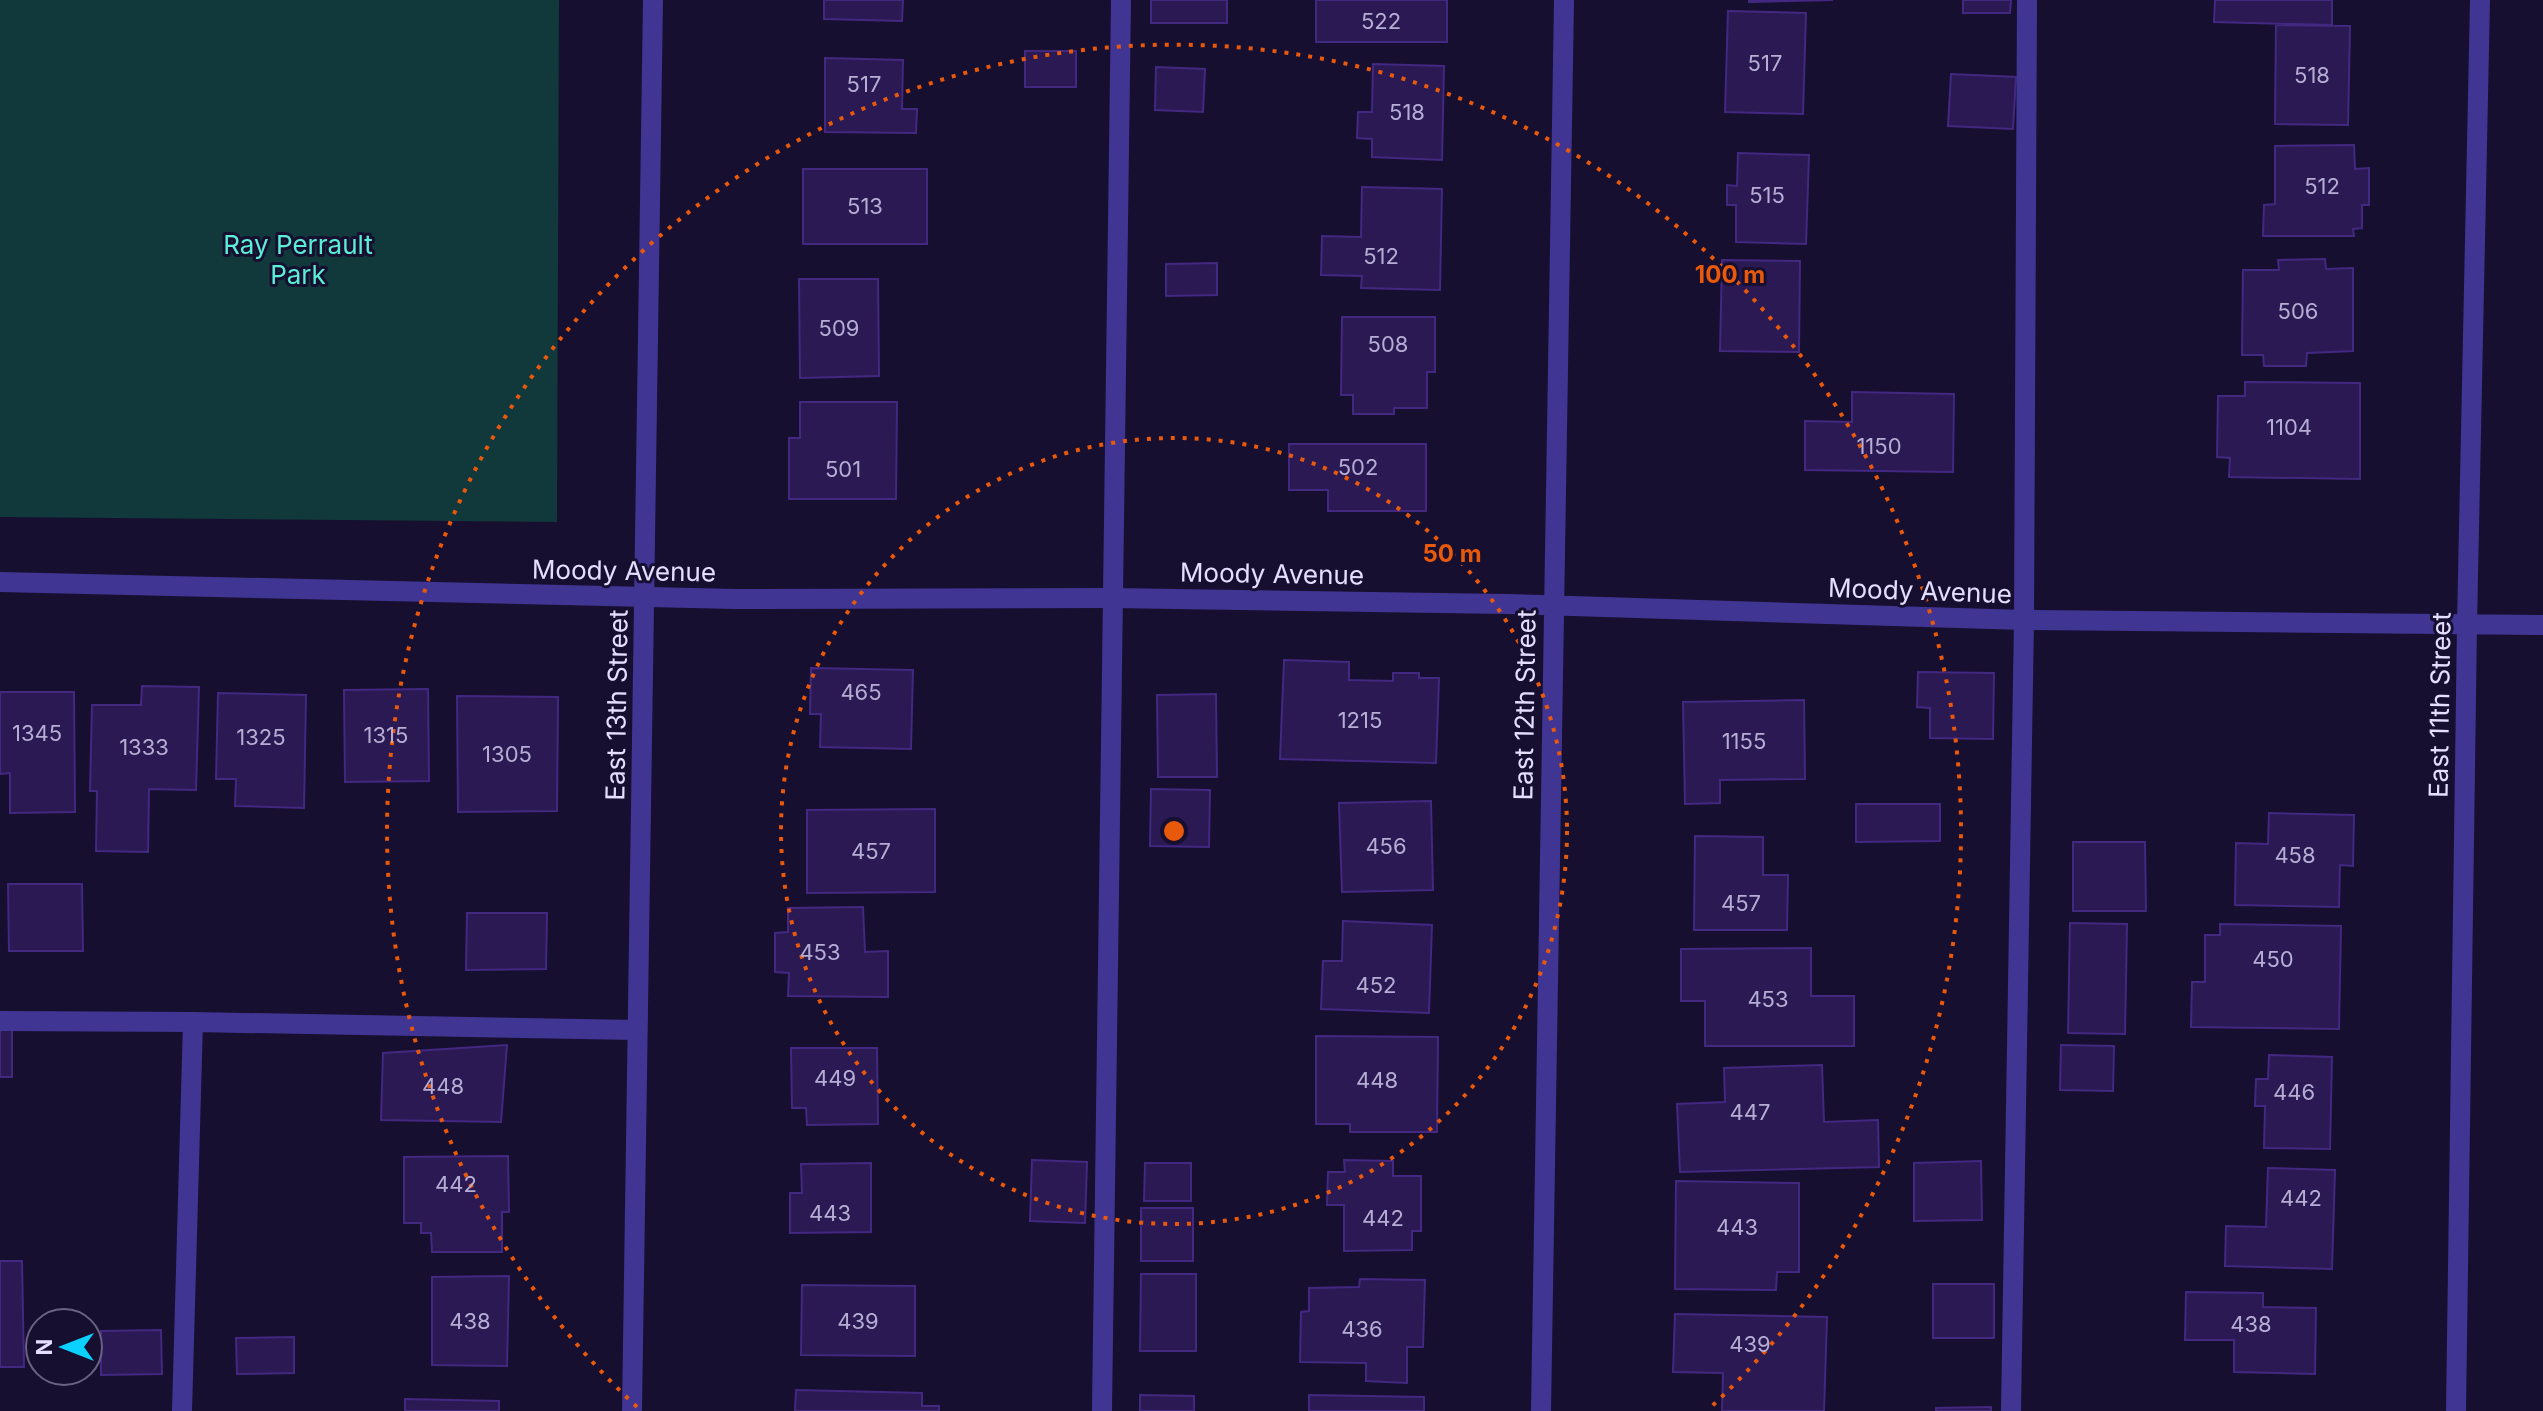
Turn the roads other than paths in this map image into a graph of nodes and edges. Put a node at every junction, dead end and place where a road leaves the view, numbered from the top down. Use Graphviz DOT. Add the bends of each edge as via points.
graph roads {
  1 [pos="653,0"];
  2 [pos="1121,0"];
  3 [pos="1564,0"];
  4 [pos="2027,0"];
  5 [pos="2480,0"];
  6 [pos="0,582"];
  7 [pos="645,597"];
  8 [pos="1112,598"];
  9 [pos="1553,605"];
  10 [pos="2024,620"];
  11 [pos="2467,624"];
  12 [pos="2543,625"];
  13 [pos="0,1021"];
  14 [pos="193,1022"];
  15 [pos="637,1030"];
  16 [pos="182,1411"];
  17 [pos="632,1411"];
  18 [pos="1102,1411"];
  19 [pos="1541,1411"];
  20 [pos="2011,1411"];
  21 [pos="2456,1411"];
  1 -- 7 [label="street, East 13th Street"];
  2 -- 8 [label="street"];
  3 -- 9 [label="street, East 12th Street"];
  4 -- 10 [label="street"];
  5 -- 11 [label="street, East 11th Street"];
  6 -- 7 [label="street, Moody Avenue"];
  7 -- 8 [label="street, Moody Avenue"];
  7 -- 15 [label="street, East 13th Street"];
  8 -- 9 [label="street, Moody Avenue"];
  8 -- 18 [label="street"];
  9 -- 10 [label="street, Moody Avenue"];
  9 -- 19 [label="street, East 12th Street"];
  10 -- 11 [label="street, Moody Avenue"];
  10 -- 20 [label="street"];
  11 -- 12 [label="street, Moody Avenue"];
  11 -- 21 [label="street, East 11th Street"];
  13 -- 14 [label="street"];
  14 -- 15 [label="street"];
  14 -- 16 [label="street"];
  15 -- 17 [label="street, East 13th Street"];
}
